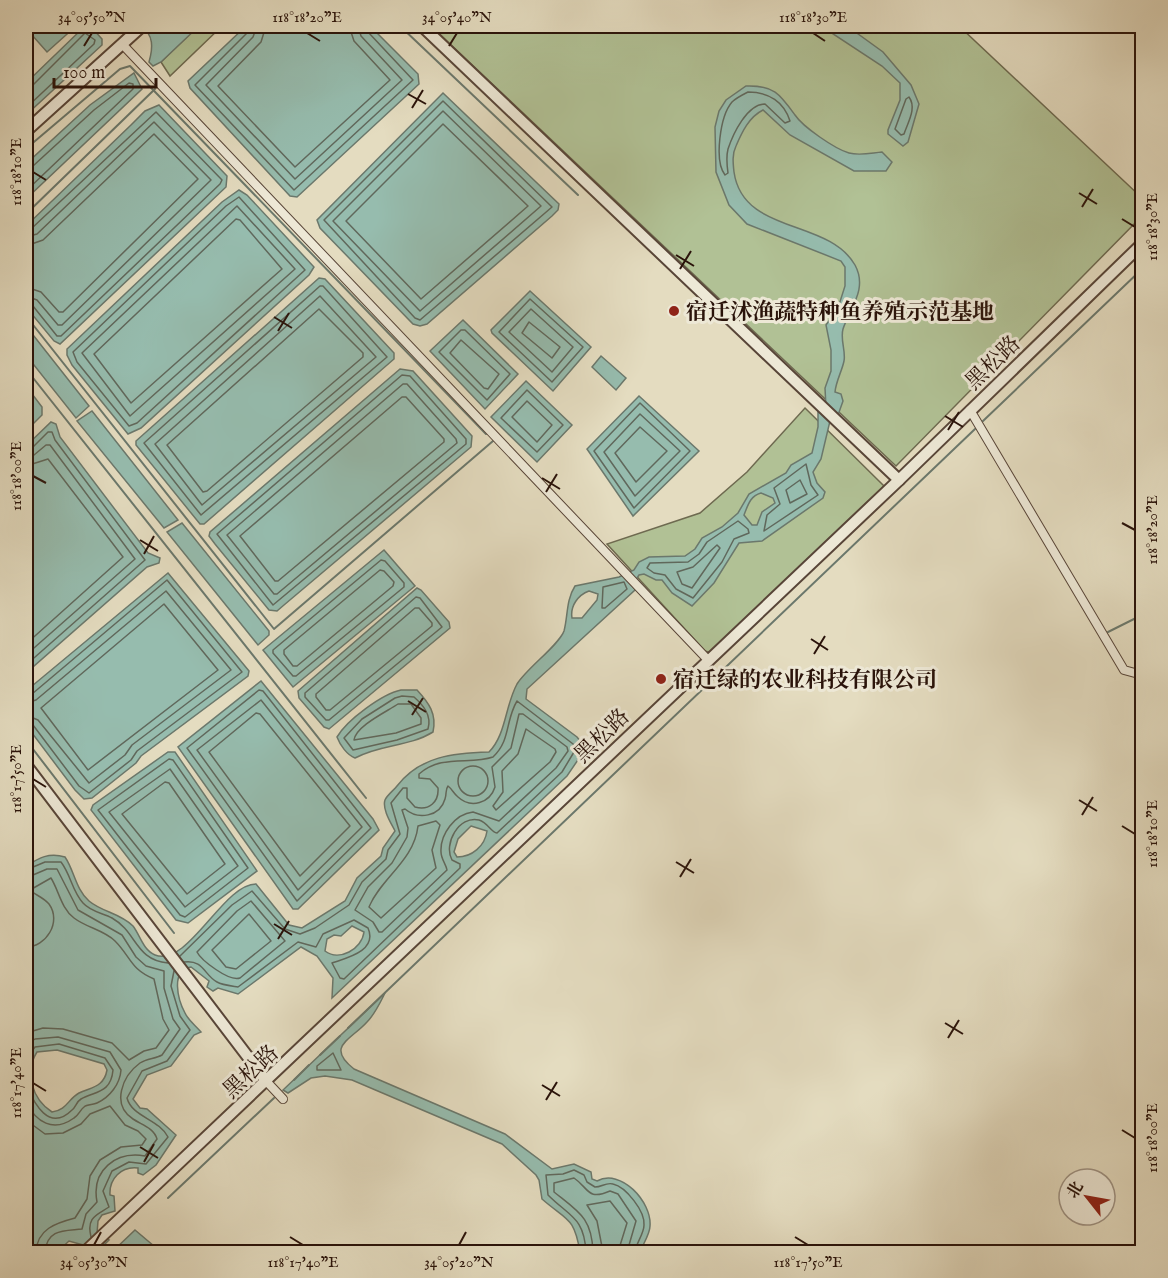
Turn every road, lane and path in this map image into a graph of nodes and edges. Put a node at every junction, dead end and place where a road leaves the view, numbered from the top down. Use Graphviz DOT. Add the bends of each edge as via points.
graph roads {
  1 [pos="422,26"];
  2 [pos="138,29"];
  3 [pos="122,44"];
  4 [pos="26,131"];
  5 [pos="1143,244"];
  6 [pos="970,410"];
  7 [pos="899,480"];
  8 [pos="708,660"];
  9 [pos="1143,669"];
  10 [pos="26,765"];
  11 [pos="270,1084"];
  12 [pos="283,1099"];
  13 [pos="85,1252"];
  1 -- 7 [label="street"];
  2 -- 3 [label="street"];
  3 -- 4 [label="street"];
  3 -- 8 [label="street"];
  5 -- 6 [label="street, 黑松路"];
  6 -- 7 [label="street, 黑松路"];
  6 -- 9 [label="street" via="1124,670 1135,673"];
  7 -- 8 [label="street, 黑松路"];
  8 -- 11 [label="street, 黑松路"];
  10 -- 11 [label="street"];
  11 -- 12 [label="street"];
  11 -- 13 [label="street, 黑松路"];
}
